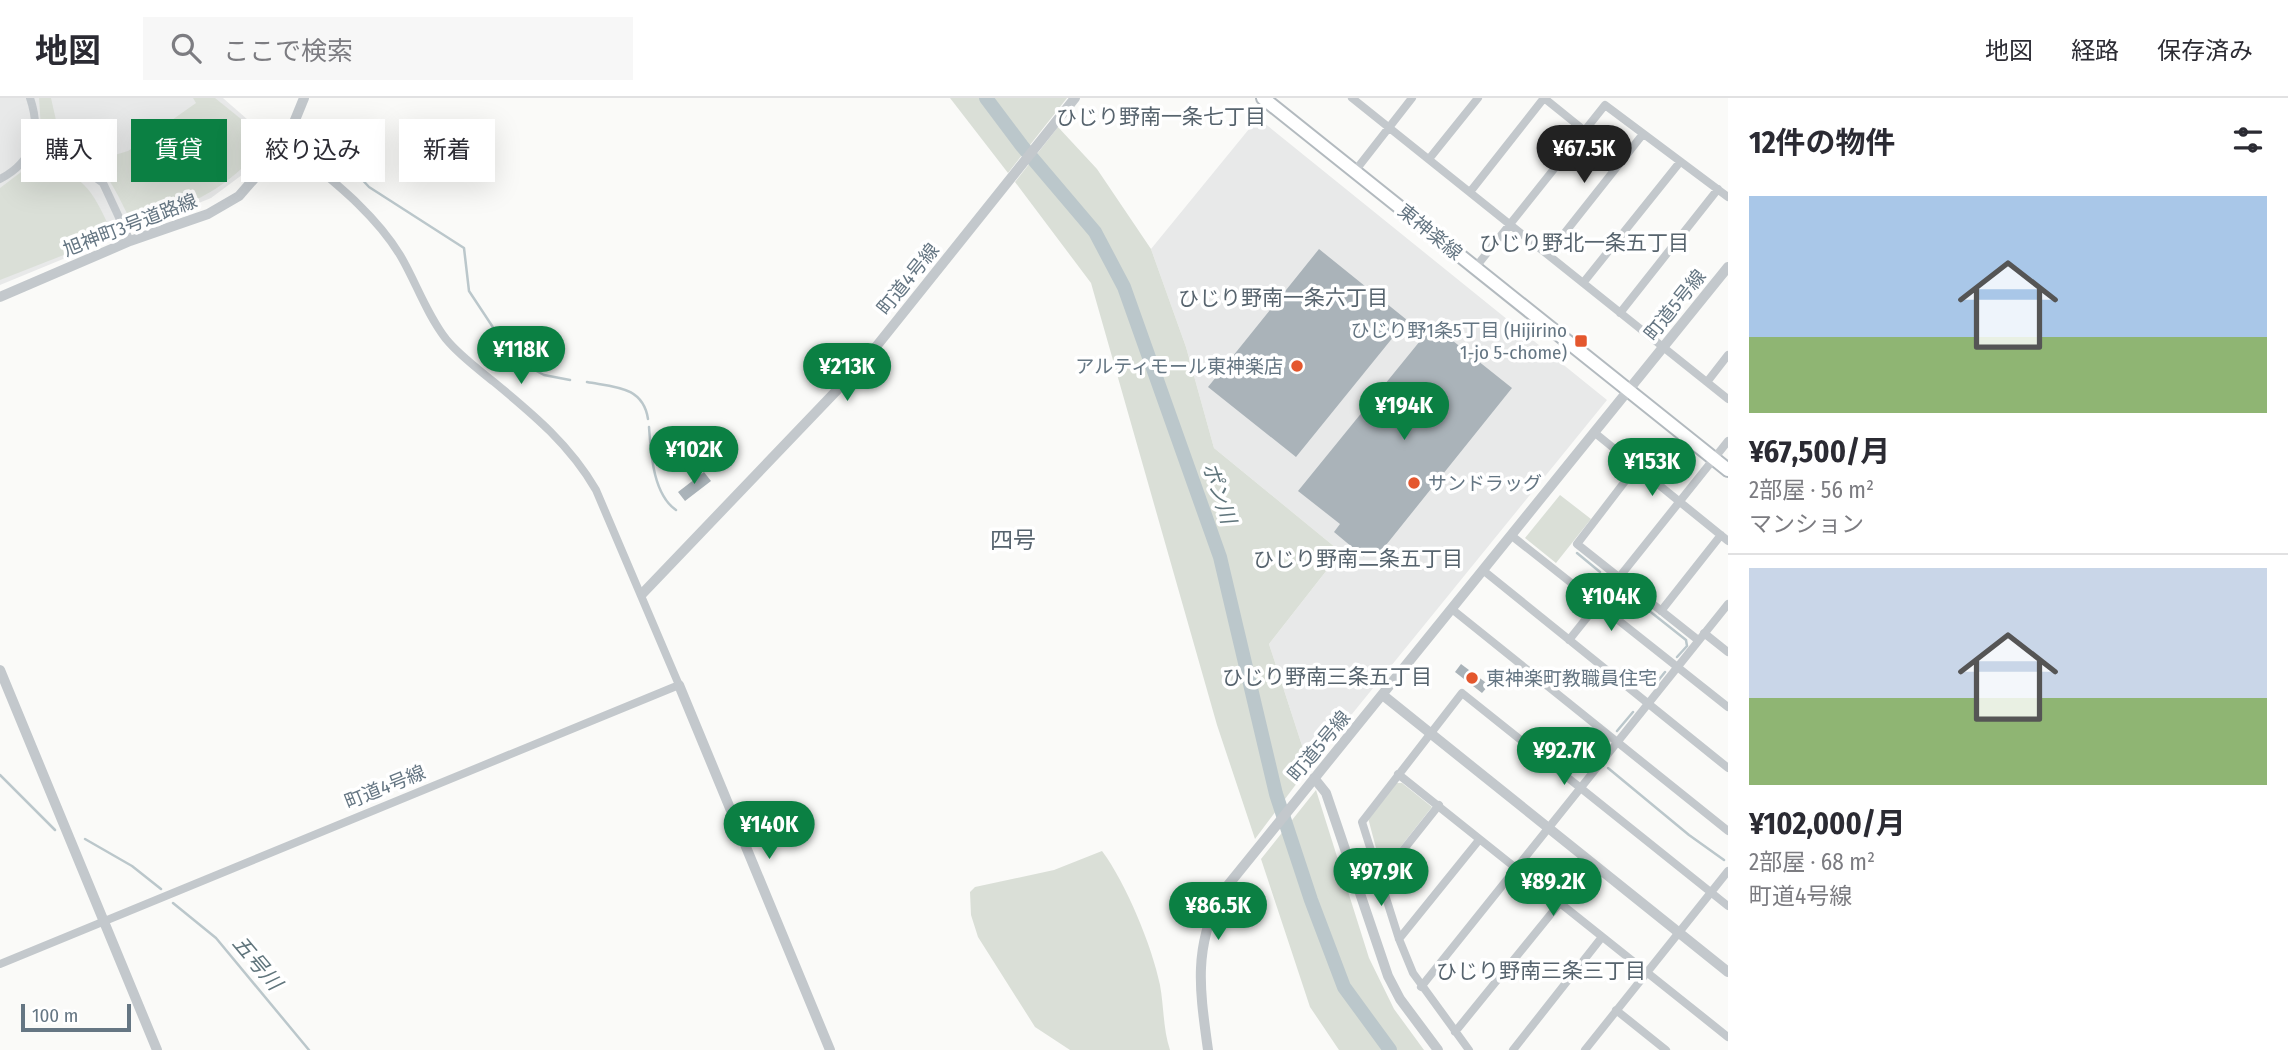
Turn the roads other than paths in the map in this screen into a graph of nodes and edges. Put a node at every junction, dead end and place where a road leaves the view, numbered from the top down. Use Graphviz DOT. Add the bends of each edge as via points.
graph roads {
  1 [pos="30,98"];
  2 [pos="304,98"];
  3 [pos="1075,98"];
  4 [pos="1352,98"];
  5 [pos="1412,98"];
  6 [pos="1478,98"];
  7 [pos="1266,99"];
  8 [pos="34,119"];
  9 [pos="295,119"];
  10 [pos="1389,128"];
  11 [pos="1584,131"];
  12 [pos="1643,134"];
  13 [pos="1429,159"];
  14 [pos="1680,162"];
  15 [pos="21,165"];
  16 [pos="1355,171"];
  17 [pos="0,179"];
  18 [pos="102,182"];
  19 [pos="251,182"];
  20 [pos="332,182"];
  21 [pos="1718,190"];
  22 [pos="1470,192"];
  23 [pos="1728,197"];
  24 [pos="1510,225"];
  25 [pos="130,241"];
  26 [pos="1548,254"];
  27 [pos="1728,267"];
  28 [pos="1475,268"];
  29 [pos="1583,283"];
  30 [pos="0,297"];
  31 [pos="1620,313"];
  32 [pos="1663,347"];
  33 [pos="1728,355"];
  34 [pos="1707,382"];
  35 [pos="1629,391"];
  36 [pos="1728,399"];
  37 [pos="1594,433"];
  38 [pos="1728,441"];
  39 [pos="1714,458"];
  40 [pos="1636,467"];
  41 [pos="1728,470"];
  42 [pos="1680,502"];
  43 [pos="1512,536"];
  44 [pos="1724,538"];
  45 [pos="1484,571"];
  46 [pos="1619,577"];
  47 [pos="642,594"];
  48 [pos="1598,604"];
  49 [pos="1728,604"];
  50 [pos="1453,610"];
  51 [pos="1661,611"];
  52 [pos="1701,637"];
  53 [pos="1569,640"];
  54 [pos="1728,652"];
  55 [pos="1677,667"];
  56 [pos="0,670"];
  57 [pos="679,685"];
  58 [pos="1384,696"];
  59 [pos="1648,704"];
  60 [pos="1728,707"];
  61 [pos="1430,733"];
  62 [pos="1618,743"];
  63 [pos="1728,768"];
  64 [pos="1398,774"];
  65 [pos="1314,778"];
  66 [pos="1581,788"];
  67 [pos="1439,805"];
  68 [pos="1549,829"];
  69 [pos="1728,831"];
  70 [pos="1479,840"];
  71 [pos="1517,869"];
  72 [pos="1728,871"];
  73 [pos="1381,878"];
  74 [pos="1711,892"];
  75 [pos="1559,904"];
  76 [pos="1728,906"];
  77 [pos="104,921"];
  78 [pos="1679,932"];
  79 [pos="1602,937"];
  80 [pos="1399,939"];
  81 [pos="0,964"];
  82 [pos="1647,972"];
  83 [pos="1728,972"];
  84 [pos="1421,987"];
  85 [pos="1616,1010"];
  86 [pos="1455,1032"];
  87 [pos="1728,1037"];
  88 [pos="1587,1049"];
  89 [pos="157,1050"];
  90 [pos="830,1050"];
  91 [pos="1208,1050"];
  92 [pos="1438,1050"];
  93 [pos="1469,1050"];
  94 [pos="1513,1050"];
  95 [pos="1666,1050"];
  1 -- 8 [label="street"];
  2 -- 9 [label="street, 旭神町3号道路線"];
  3 -- 47 [label="street, 町道4号線" via="863,363"];
  4 -- 10 [label="street"];
  5 -- 10 [label="street"];
  6 -- 13 [label="street"];
  7 -- 16 [label="main road, 東神楽線"];
  10 -- 13 [label="street"];
  10 -- 16 [label="street"];
  11 -- 12 [label="street" via="1605,105"];
  11 -- 22 [label="street" via="1544,98"];
  11 -- 24 [label="street"];
  12 -- 14 [label="street"];
  12 -- 26 [label="street"];
  13 -- 22 [label="street"];
  14 -- 21 [label="street"];
  14 -- 29 [label="street"];
  15 -- 17 [label="street"];
  16 -- 28 [label="main road, 東神楽線"];
  18 -- 25 [label="street"];
  19 -- 25 [label="street, 旭神町3号道路線" via="239,196 208,214"];
  20 -- 47 [label="street" via="382,230 447,340 552,431 580,462"];
  21 -- 23 [label="street"];
  21 -- 31 [label="street"];
  22 -- 24 [label="street"];
  24 -- 26 [label="street"];
  24 -- 28 [label="street"];
  25 -- 30 [label="street, 旭神町3号道路線"];
  26 -- 29 [label="street"];
  27 -- 32 [label="street, 町道5号線"];
  28 -- 35 [label="main road, 東神楽線"];
  29 -- 31 [label="street"];
  31 -- 32 [label="street"];
  32 -- 34 [label="street"];
  32 -- 35 [label="street, 町道5号線"];
  33 -- 34 [label="street"];
  34 -- 36 [label="street"];
  35 -- 37 [label="street, 町道5号線"];
  35 -- 39 [label="main road, 東神楽線"];
  37 -- 40 [label="street"];
  37 -- 43 [label="street, 町道5号線"];
  38 -- 39 [label="street"];
  39 -- 41 [label="main road, 東神楽線"];
  39 -- 42 [label="street"];
  40 -- 42 [label="street"];
  40 -- 46 [label="street" via="1577,544"];
  42 -- 44 [label="street"];
  42 -- 46 [label="street"];
  43 -- 45 [label="street, 町道5号線"];
  43 -- 48 [label="street"];
  44 -- 51 [label="street"];
  45 -- 50 [label="street, 町道5号線"];
  45 -- 53 [label="street"];
  46 -- 48 [label="street"];
  46 -- 51 [label="street"];
  47 -- 57 [label="street"];
  48 -- 53 [label="street"];
  48 -- 55 [label="street"];
  49 -- 52 [label="street"];
  50 -- 58 [label="street, 町道5号線"];
  50 -- 62 [label="street"];
  51 -- 52 [label="street"];
  52 -- 54 [label="street"];
  52 -- 55 [label="street"];
  53 -- 59 [label="street"];
  55 -- 59 [label="street"];
  55 -- 60 [label="street"];
  56 -- 77 [label="street"];
  57 -- 77 [label="street, 町道4号線"];
  57 -- 90 [label="street"];
  58 -- 61 [label="street"];
  58 -- 65 [label="street, 町道5号線"];
  59 -- 62 [label="street"];
  59 -- 63 [label="street"];
  61 -- 64 [label="street"];
  61 -- 66 [label="street" via="1462,694"];
  61 -- 68 [label="street"];
  62 -- 66 [label="street"];
  62 -- 69 [label="street"];
  64 -- 67 [label="street"];
  64 -- 73 [label="street" via="1362,822"];
  65 -- 91 [label="street, 町道5号線" via="1220,895 1203,937 1199,976"];
  65 -- 92 [label="street" via="1326,793 1388,976"];
  66 -- 68 [label="street"];
  66 -- 74 [label="street"];
  67 -- 70 [label="street"];
  67 -- 73 [label="street"];
  68 -- 71 [label="street"];
  68 -- 78 [label="street"];
  70 -- 71 [label="street"];
  70 -- 80 [label="street"];
  71 -- 75 [label="street"];
  71 -- 84 [label="street"];
  72 -- 74 [label="street"];
  73 -- 80 [label="street"];
  74 -- 76 [label="street"];
  74 -- 78 [label="street"];
  75 -- 79 [label="street"];
  75 -- 86 [label="street"];
  77 -- 81 [label="street, 町道4号線"];
  77 -- 89 [label="street"];
  78 -- 82 [label="street"];
  78 -- 83 [label="street"];
  79 -- 82 [label="street"];
  79 -- 94 [label="street"];
  80 -- 84 [label="street"];
  82 -- 85 [label="street"];
  82 -- 87 [label="street"];
  84 -- 86 [label="street"];
  85 -- 88 [label="street"];
  85 -- 95 [label="street"];
  86 -- 93 [label="street"];
}
